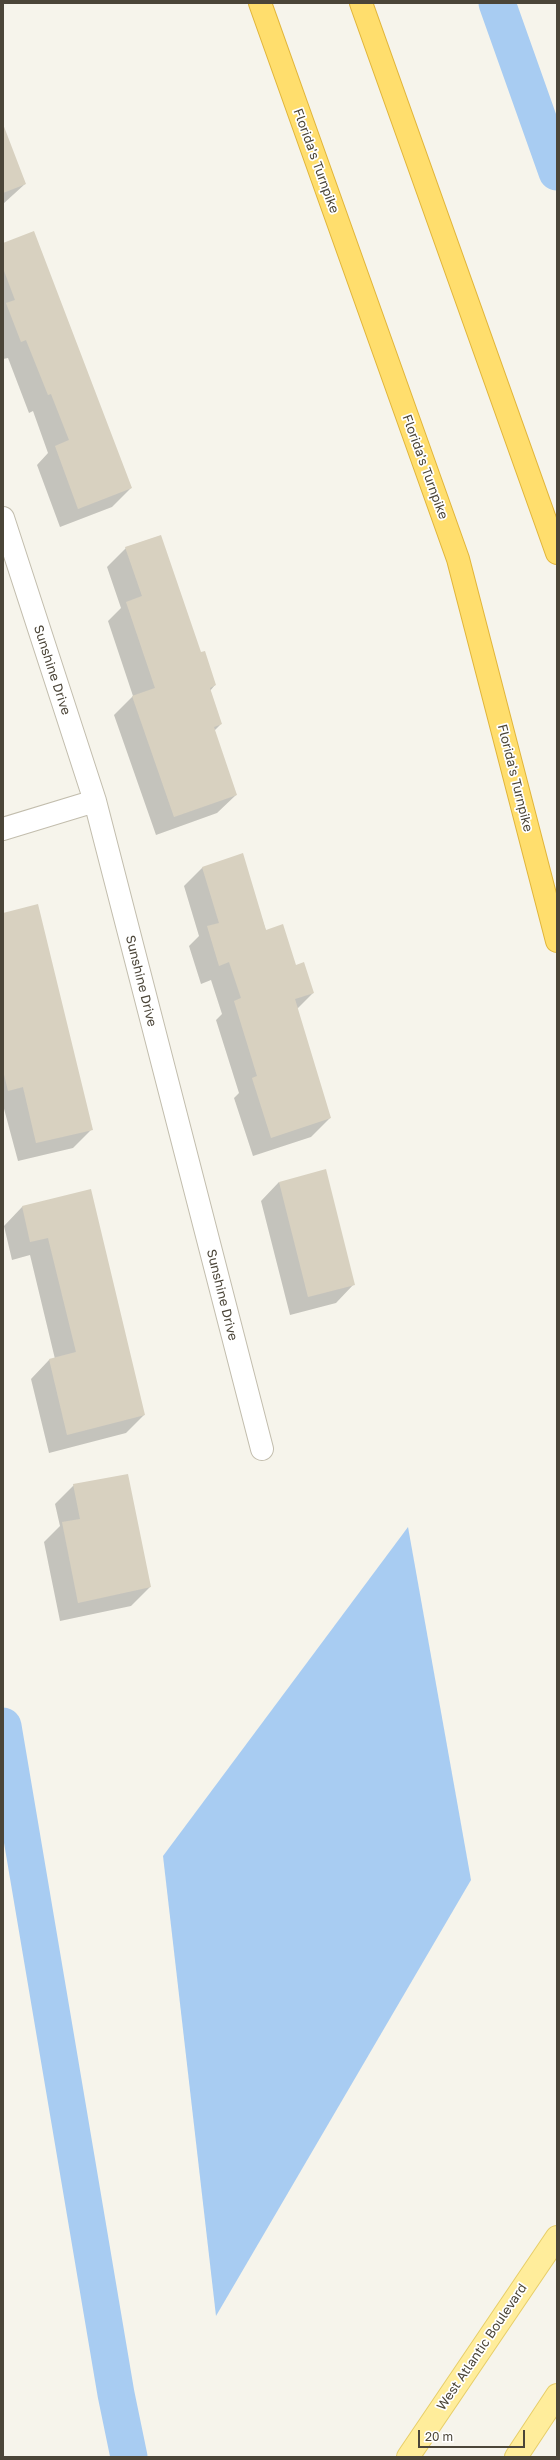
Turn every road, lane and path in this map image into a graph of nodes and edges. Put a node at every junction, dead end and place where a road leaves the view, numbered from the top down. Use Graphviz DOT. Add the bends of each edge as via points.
graph roads {
  1 [pos="260,3"];
  2 [pos="361,3"];
  3 [pos="3,518"];
  4 [pos="557,553"];
  5 [pos="95,801"];
  6 [pos="3,829"];
  7 [pos="557,941"];
  8 [pos="262,1449"];
  9 [pos="557,2237"];
  10 [pos="557,2395"];
  11 [pos="408,2457"];
  12 [pos="516,2457"];
  1 -- 7 [label="highway, Florida's Turnpike" via="458,559"];
  2 -- 4 [label="highway"];
  3 -- 5 [label="street, Sunshine Drive"];
  5 -- 6 [label="street"];
  5 -- 8 [label="street, Sunshine Drive"];
  9 -- 11 [label="main road, West Atlantic Boulevard"];
  10 -- 12 [label="main road"];
}
